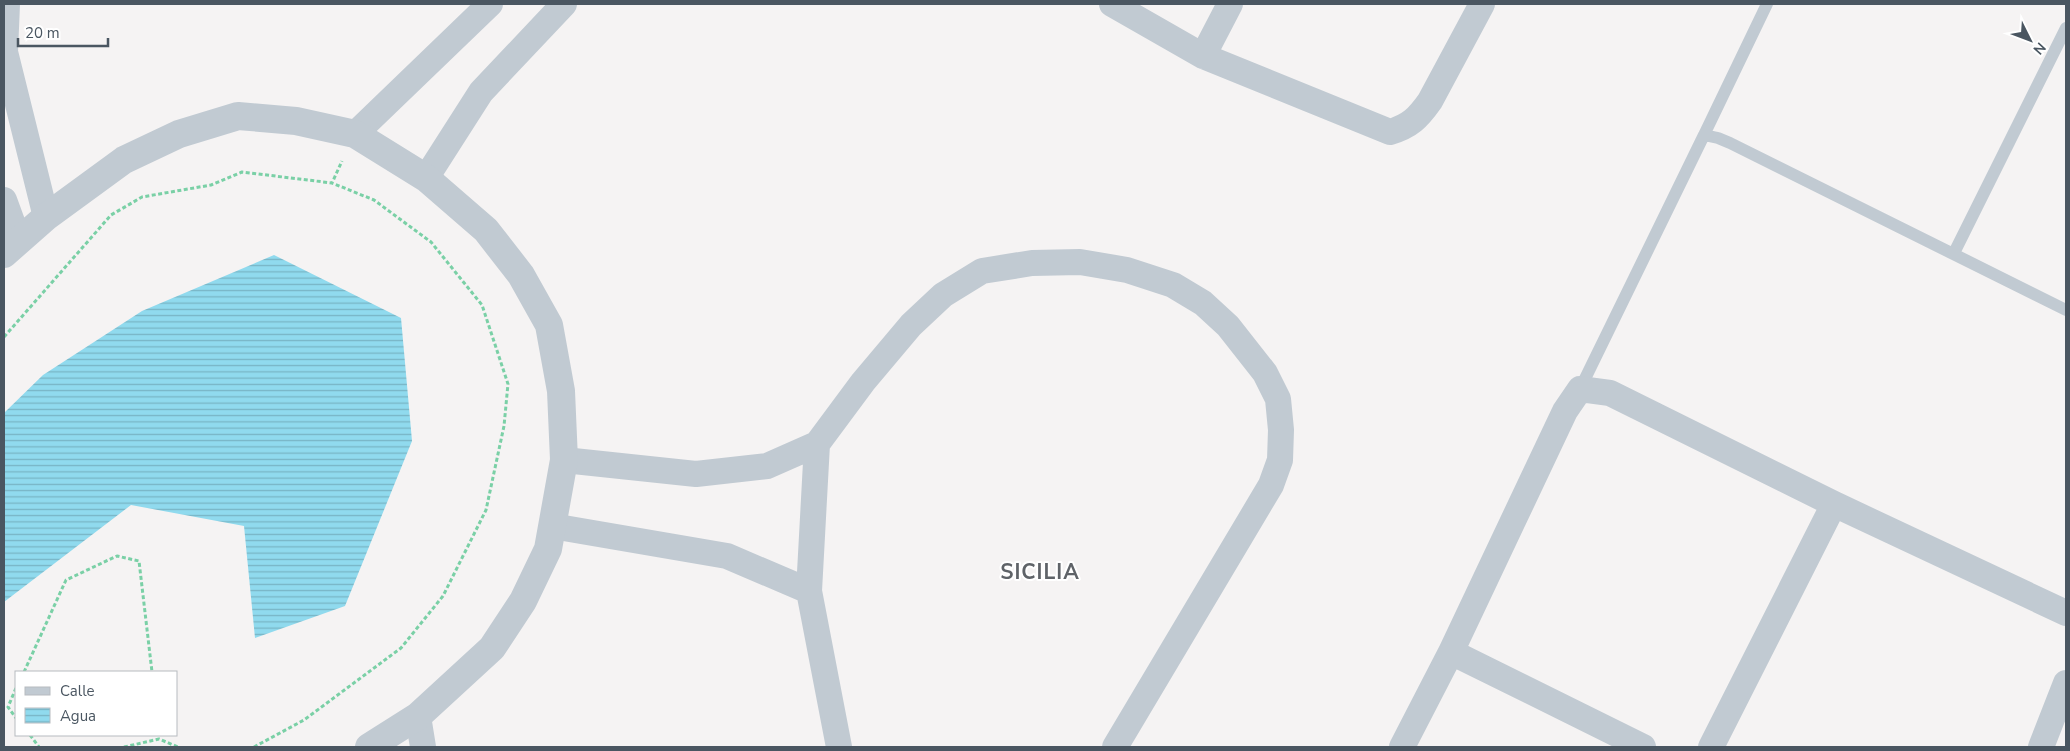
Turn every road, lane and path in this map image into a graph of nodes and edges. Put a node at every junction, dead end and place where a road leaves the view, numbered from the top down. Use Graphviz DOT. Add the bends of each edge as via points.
graph roads {
  1 [pos="7,4"];
  2 [pos="490,4"];
  3 [pos="564,4"];
  4 [pos="1112,4"];
  5 [pos="1230,4"];
  6 [pos="1482,4"];
  7 [pos="1767,4"];
  8 [pos="2066,28"];
  9 [pos="1203,56"];
  10 [pos="355,134"];
  11 [pos="1704,135"];
  12 [pos="426,178"];
  13 [pos="332,183"];
  14 [pos="4,200"];
  15 [pos="46,217"];
  16 [pos="11,247"];
  17 [pos="1954,253"];
  18 [pos="2066,310"];
  19 [pos="4,337"];
  20 [pos="1580,389"];
  21 [pos="817,444"];
  22 [pos="564,460"];
  23 [pos="1834,504"];
  24 [pos="552,526"];
  25 [pos="809,591"];
  26 [pos="2066,613"];
  27 [pos="1451,652"];
  28 [pos="24,671"];
  29 [pos="152,671"];
  30 [pos="2066,683"];
  31 [pos="15,690"];
  32 [pos="6,707"];
  33 [pos="418,716"];
  34 [pos="15,717"];
  35 [pos="31,736"];
  36 [pos="159,737"];
  37 [pos="40,747"];
  38 [pos="124,747"];
  39 [pos="178,747"];
  40 [pos="254,747"];
  41 [pos="369,747"];
  42 [pos="423,747"];
  43 [pos="840,747"];
  44 [pos="1115,747"];
  45 [pos="1402,747"];
  46 [pos="1643,747"];
  47 [pos="1711,747"];
  48 [pos="2041,747"];
  1 -- 15 [label="street" via="5,52"];
  2 -- 10 [label="street"];
  3 -- 12 [label="street" via="481,92"];
  4 -- 9 [label="street"];
  5 -- 9 [label="street"];
  6 -- 9 [label="street" via="1430,101 1405,127 1390,132"];
  7 -- 11 [label="lane"];
  8 -- 17 [label="lane"];
  10 -- 12 [label="street"];
  10 -- 13 [label="path"];
  10 -- 15 [label="street" via="296,121 238,116 179,134 124,160"];
  11 -- 17 [label="lane" via="1730,143"];
  11 -- 20 [label="lane"];
  12 -- 22 [label="street" via="486,230 522,275 549,325 561,391"];
  13 -- 19 [label="path" via="242,172 211,185 142,197 111,215"];
  13 -- 40 [label="path" via="374,200 431,242 482,305 508,384 504,426 486,510 443,596 401,648 304,720"];
  14 -- 16 [label="street"];
  15 -- 16 [label="street"];
  17 -- 18 [label="lane"];
  20 -- 23 [label="street" via="1610,393"];
  20 -- 27 [label="street" via="1565,411"];
  21 -- 22 [label="street" via="767,466 696,474"];
  21 -- 25 [label="street"];
  21 -- 44 [label="street" via="911,325 943,295 982,271 1032,263 1080,262 1127,270 1173,285 1203,304 1228,326 1265,373 1278,399 1280,460 1271,485"];
  22 -- 24 [label="street"];
  23 -- 26 [label="street"];
  23 -- 47 [label="street"];
  24 -- 25 [label="street" via="727,556"];
  24 -- 33 [label="street" via="548,549 523,601 492,648"];
  25 -- 43 [label="street"];
  27 -- 45 [label="street"];
  27 -- 46 [label="street"];
  28 -- 29 [label="path" via="66,580 116,556 139,561"];
  30 -- 48 [label="street"];
  31 -- 32 [label="path"];
  32 -- 34 [label="path"];
  33 -- 41 [label="street"];
  33 -- 42 [label="street"];
  35 -- 37 [label="path"];
  36 -- 38 [label="path"];
  36 -- 39 [label="path"];
}
